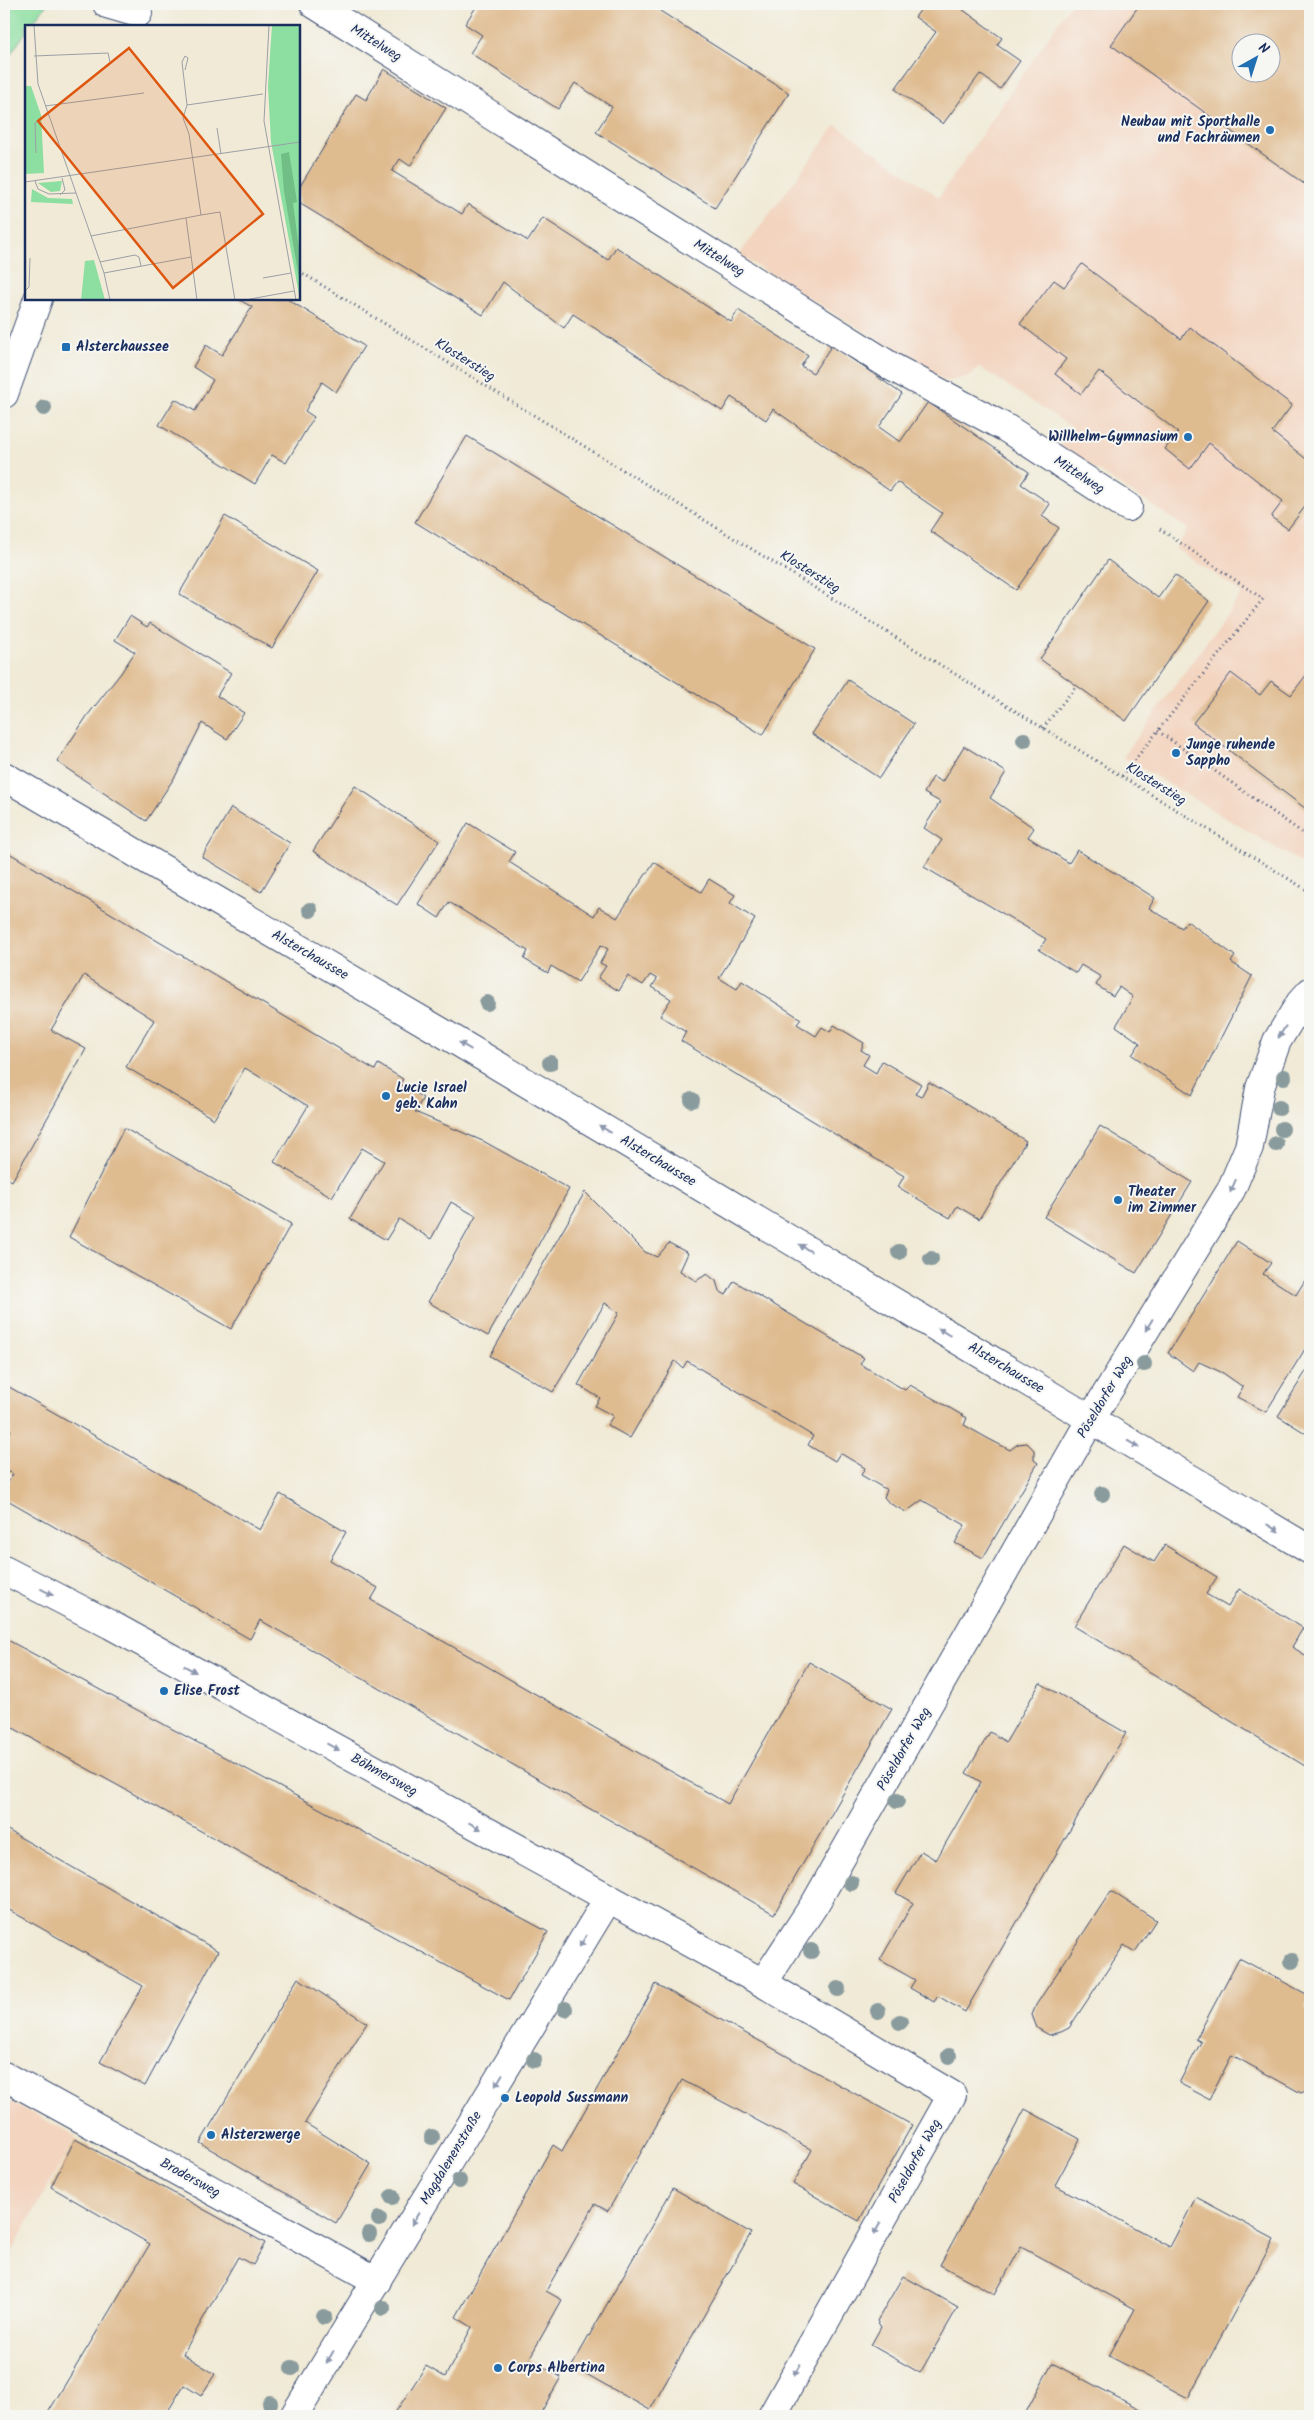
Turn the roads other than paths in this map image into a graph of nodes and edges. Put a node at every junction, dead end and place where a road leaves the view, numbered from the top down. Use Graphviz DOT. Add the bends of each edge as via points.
graph roads {
  1 [pos="107,4"];
  2 [pos="314,4"];
  3 [pos="138,14"];
  4 [pos="38,300"];
  5 [pos="4,394"];
  6 [pos="1128,506"];
  7 [pos="4,776"];
  8 [pos="1310,992"];
  9 [pos="1091,1419"];
  10 [pos="1310,1550"];
  11 [pos="4,1570"];
  12 [pos="608,1899"];
  13 [pos="763,1983"];
  14 [pos="4,2076"];
  15 [pos="377,2281"];
  16 [pos="294,2416"];
  17 [pos="772,2416"];
  1 -- 3 [label="street"];
  2 -- 6 [label="street, Mittelweg" via="892,368 1006,428"];
  4 -- 5 [label="street"];
  9 -- 7 [label="street, Alsterchaussee, one-way"];
  8 -- 9 [label="street, Pöseldorfer Weg, one-way" via="1277,1041 1260,1088 1249,1147 1232,1190"];
  9 -- 10 [label="street, Alsterchaussee, one-way"];
  9 -- 13 [label="street, Pöseldorfer Weg" via="816,1902"];
  11 -- 12 [label="street, Böhmersweg, one-way"];
  12 -- 13 [label="street, Böhmersweg"];
  12 -- 15 [label="street, Magdalenenstraße, one-way"];
  13 -- 17 [label="street, Pöseldorfer Weg, one-way" via="952,2095"];
  14 -- 15 [label="street, Brodersweg"];
  15 -- 16 [label="street, Magdalenenstraße, one-way"];
}
